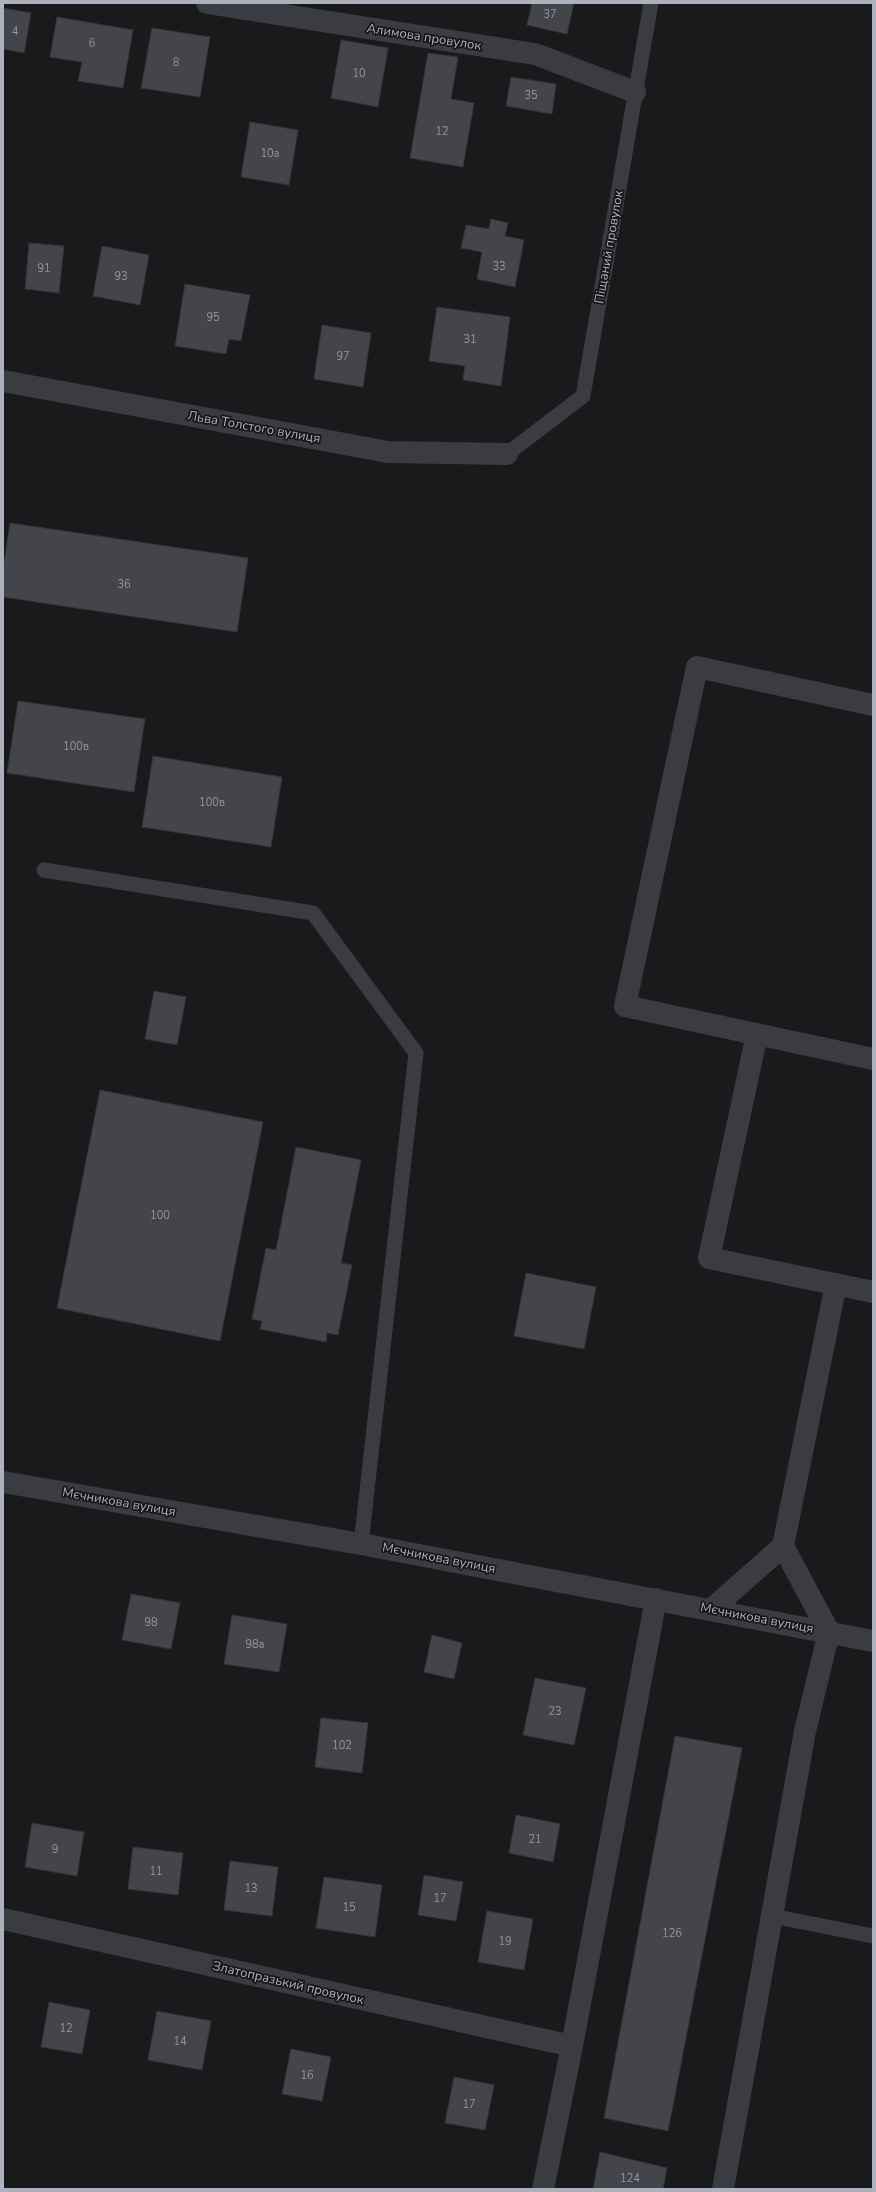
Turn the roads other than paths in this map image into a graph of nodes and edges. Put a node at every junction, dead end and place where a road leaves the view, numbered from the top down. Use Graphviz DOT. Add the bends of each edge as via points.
graph roads {
  1 [pos="206,3"];
  2 [pos="651,3"];
  3 [pos="635,92"];
  4 [pos="3,381"];
  5 [pos="507,454"];
  6 [pos="873,705"];
  7 [pos="44,870"];
  8 [pos="757,1034"];
  9 [pos="873,1059"];
  10 [pos="836,1284"];
  11 [pos="873,1292"];
  12 [pos="3,1482"];
  13 [pos="361,1544"];
  14 [pos="782,1546"];
  15 [pos="656,1599"];
  16 [pos="712,1609"];
  17 [pos="829,1632"];
  18 [pos="873,1641"];
  19 [pos="772,1916"];
  20 [pos="3,1919"];
  21 [pos="873,1936"];
  22 [pos="572,2046"];
  23 [pos="543,2189"];
  24 [pos="723,2189"];
  1 -- 3 [label="street, Алимова провулок" via="534,54"];
  2 -- 3 [label="lane, Піщаний провулок"];
  3 -- 5 [label="lane, Піщаний провулок" via="584,396"];
  4 -- 5 [label="street, Льва Толстого вулиця" via="388,452"];
  6 -- 8 [label="street" via="698,667 625,1006"];
  7 -- 13 [label="lane" via="313,913 416,1054"];
  8 -- 9 [label="street"];
  8 -- 10 [label="street" via="710,1258"];
  10 -- 11 [label="street"];
  10 -- 14 [label="street"];
  12 -- 13 [label="street, Мєчникова вулиця"];
  13 -- 15 [label="street, Мєчникова вулиця"];
  14 -- 16 [label="street"];
  14 -- 17 [label="street"];
  15 -- 16 [label="street, Мєчникова вулиця"];
  15 -- 22 [label="street"];
  16 -- 17 [label="street, Мєчникова вулиця"];
  17 -- 18 [label="street, Мєчникова вулиця"];
  17 -- 19 [label="street" via="805,1731"];
  19 -- 21 [label="lane"];
  19 -- 24 [label="street"];
  20 -- 22 [label="street, Златопразький провулок"];
  22 -- 23 [label="street"];
}
